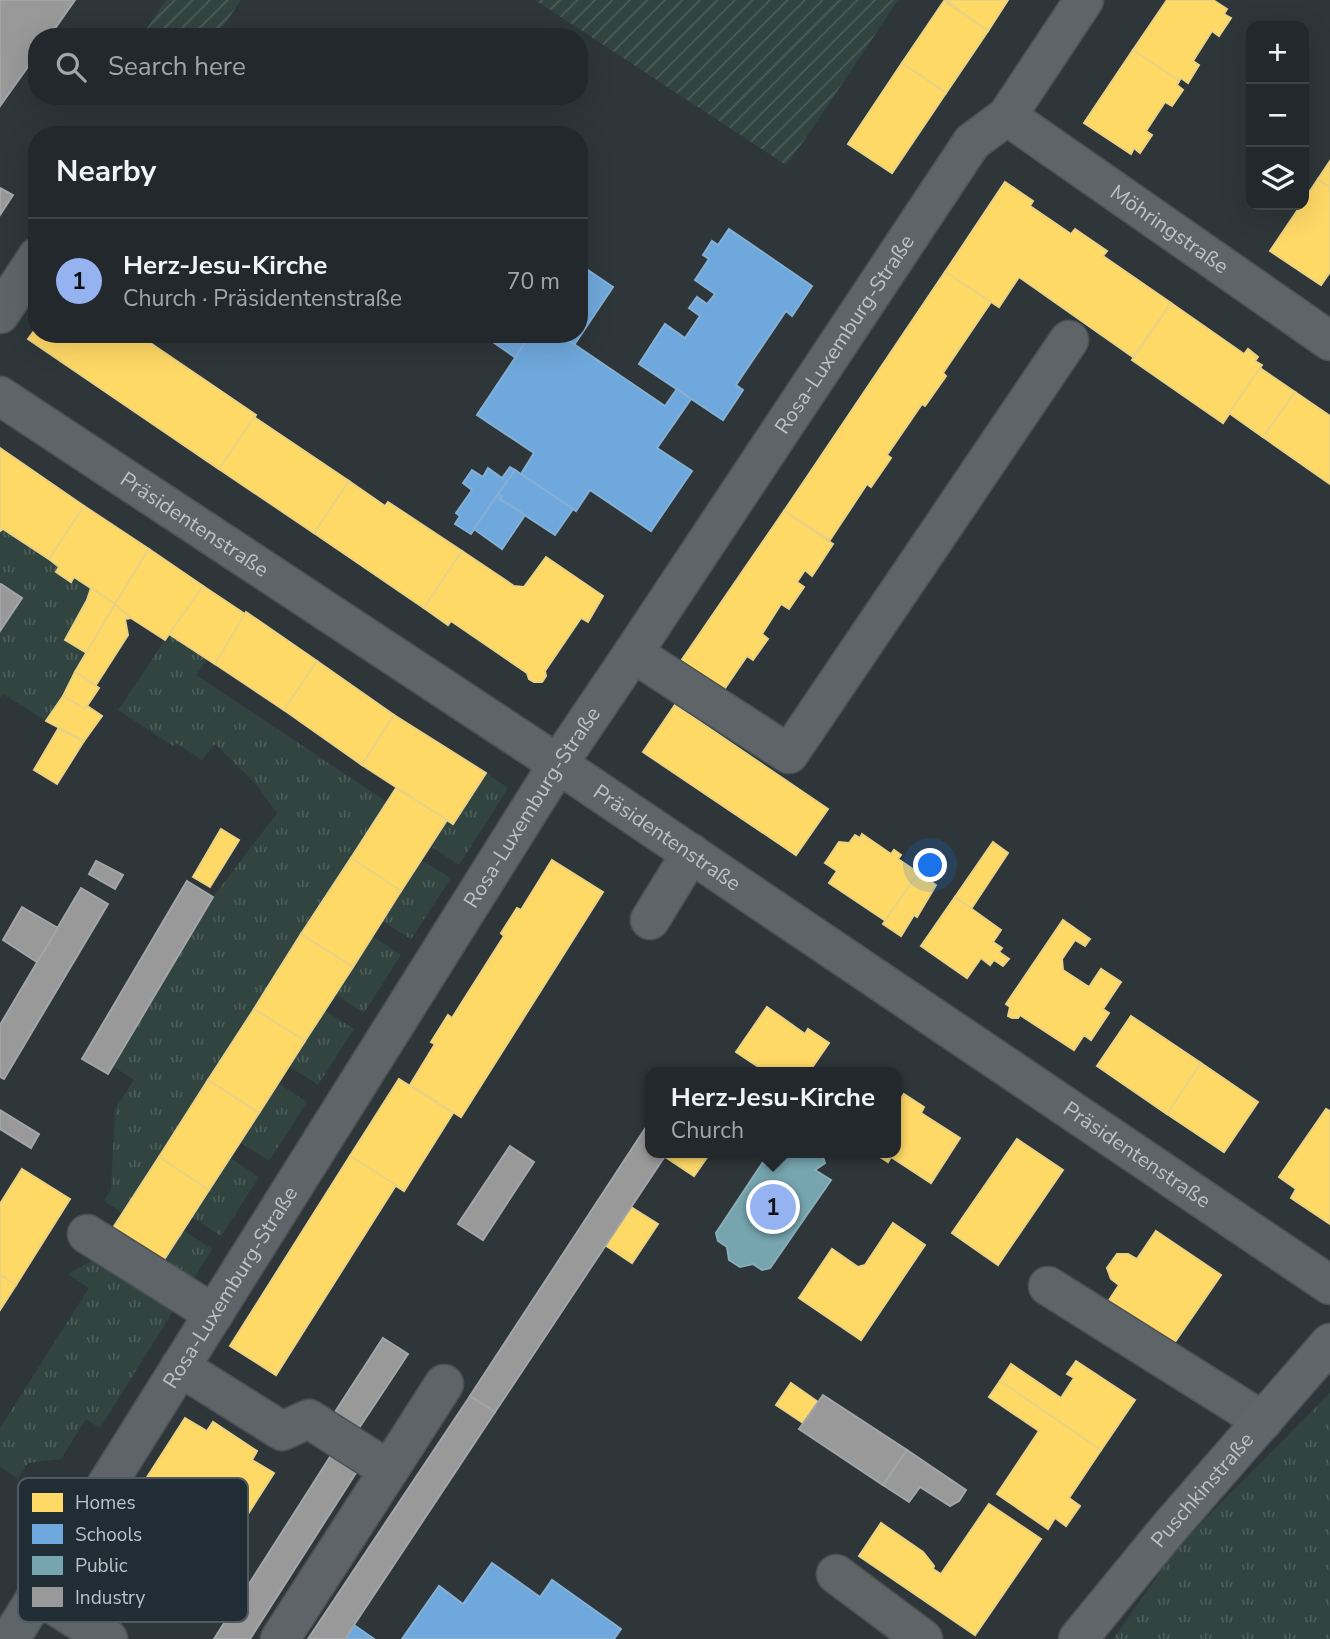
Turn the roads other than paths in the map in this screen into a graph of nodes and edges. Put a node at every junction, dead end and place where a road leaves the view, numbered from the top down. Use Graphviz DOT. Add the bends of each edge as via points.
graph roads {
  1 [pos="1084,0"];
  2 [pos="1007,116"];
  3 [pos="28,271"];
  4 [pos="0,314"];
  5 [pos="1069,340"];
  6 [pos="1330,341"];
  7 [pos="0,396"];
  8 [pos="634,653"];
  9 [pos="558,764"];
  10 [pos="691,853"];
  11 [pos="650,920"];
  12 [pos="87,1234"];
  13 [pos="1330,1285"];
  14 [pos="1048,1286"];
  15 [pos="214,1314"];
  16 [pos="1330,1343"];
  17 [pos="180,1367"];
  18 [pos="444,1384"];
  19 [pos="1263,1421"];
  20 [pos="389,1470"];
  21 [pos="111,1478"];
  22 [pos="836,1574"];
  23 [pos="21,1622"];
  24 [pos="81,1622"];
  25 [pos="10,1639"];
  26 [pos="108,1639"];
  27 [pos="280,1639"];
  28 [pos="923,1639"];
  29 [pos="1078,1639"];
  1 -- 2 [label="street, Rosa-Luxemburg-Straße"];
  2 -- 6 [label="street, Möhringstraße"];
  2 -- 8 [label="street, Rosa-Luxemburg-Straße" via="972,142"];
  3 -- 4 [label="street"];
  5 -- 8 [label="street" via="789,754"];
  7 -- 9 [label="street, Präsidentenstraße"];
  8 -- 9 [label="street, Rosa-Luxemburg-Straße"];
  9 -- 10 [label="street, Präsidentenstraße"];
  9 -- 15 [label="street, Rosa-Luxemburg-Straße"];
  10 -- 11 [label="street"];
  10 -- 13 [label="street, Präsidentenstraße"];
  12 -- 15 [label="street"];
  14 -- 19 [label="street"];
  15 -- 17 [label="street, Rosa-Luxemburg-Straße"];
  16 -- 19 [label="main road, Puschkinstraße"];
  17 -- 20 [label="street" via="282,1431 309,1419"];
  17 -- 21 [label="street, Rosa-Luxemburg-Straße"];
  18 -- 20 [label="street"];
  19 -- 29 [label="main road, Puschkinstraße"];
  20 -- 27 [label="street"];
  22 -- 28 [label="street"];
  23 -- 25 [label="street, Rosa-Luxemburg-Straße"];
  24 -- 26 [label="street"];
}
